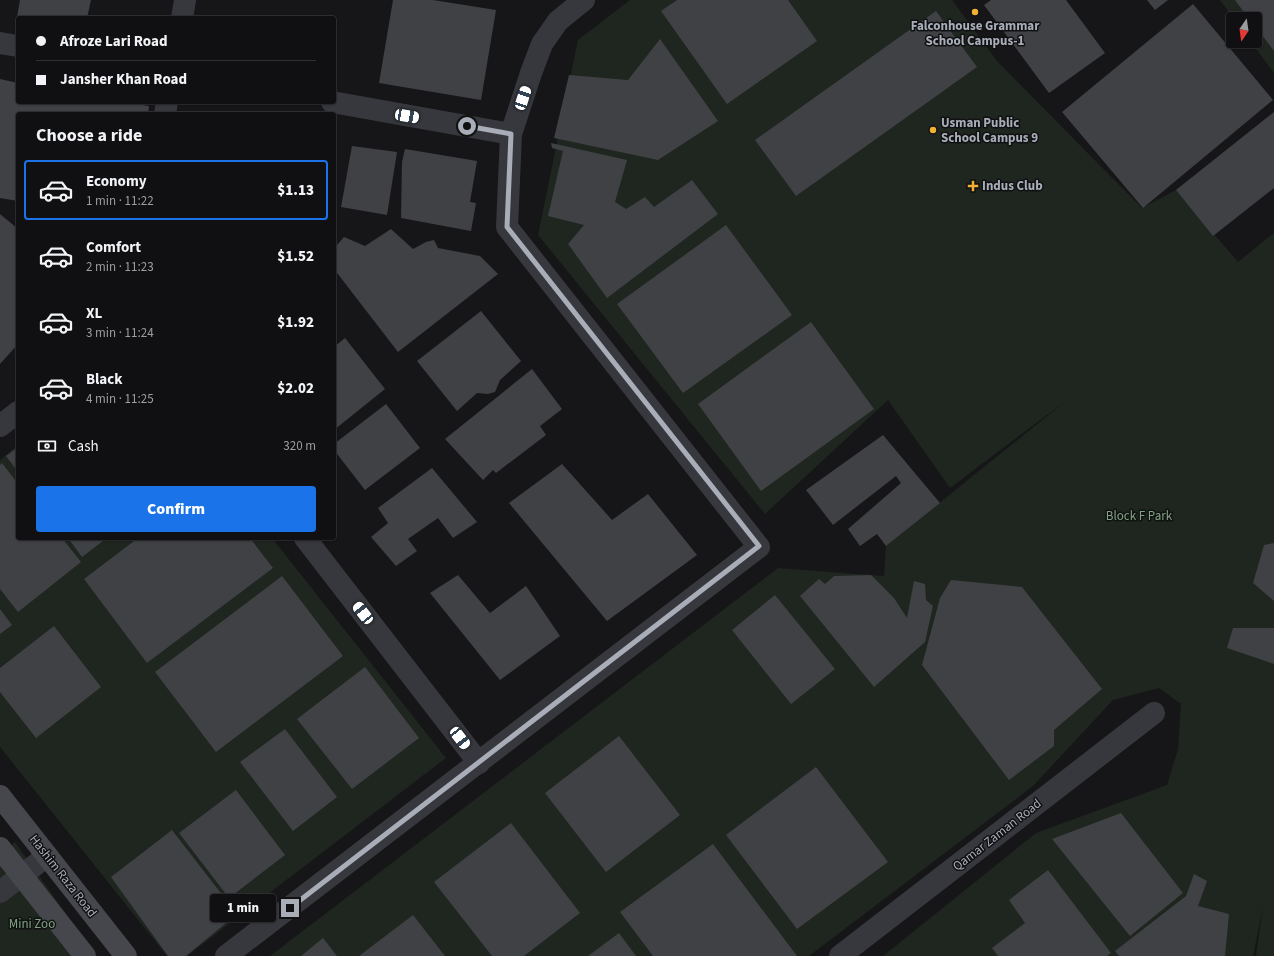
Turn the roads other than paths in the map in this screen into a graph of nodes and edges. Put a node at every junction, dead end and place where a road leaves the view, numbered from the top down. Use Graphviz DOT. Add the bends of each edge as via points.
graph roads {
  1 [pos="185,0"];
  2 [pos="584,0"];
  3 [pos="182,16"];
  4 [pos="0,43"];
  5 [pos="16,46"];
  6 [pos="336,103"];
  7 [pos="511,134"];
  8 [pos="16,414"];
  9 [pos="0,426"];
  10 [pos="307,540"];
  11 [pos="1154,713"];
  12 [pos="479,763"];
  13 [pos="0,796"];
  14 [pos="0,848"];
  15 [pos="47,856"];
  16 [pos="22,875"];
  17 [pos="0,892"];
  18 [pos="85,956"];
  19 [pos="126,956"];
  20 [pos="226,956"];
  21 [pos="840,956"];
  1 -- 3 [label="street"];
  2 -- 7 [label="street" via="558,21 542,44"];
  4 -- 5 [label="street"];
  6 -- 7 [label="street"];
  7 -- 12 [label="street" via="507,227 759,546"];
  8 -- 9 [label="street"];
  10 -- 12 [label="street"];
  11 -- 21 [label="street, Qamar Zaman Road"];
  12 -- 20 [label="street"];
  13 -- 15 [label="street, Hashim Raza Road"];
  14 -- 16 [label="street"];
  15 -- 16 [label="street"];
  15 -- 19 [label="street, Hashim Raza Road"];
  16 -- 17 [label="street"];
  16 -- 18 [label="street"];
}
